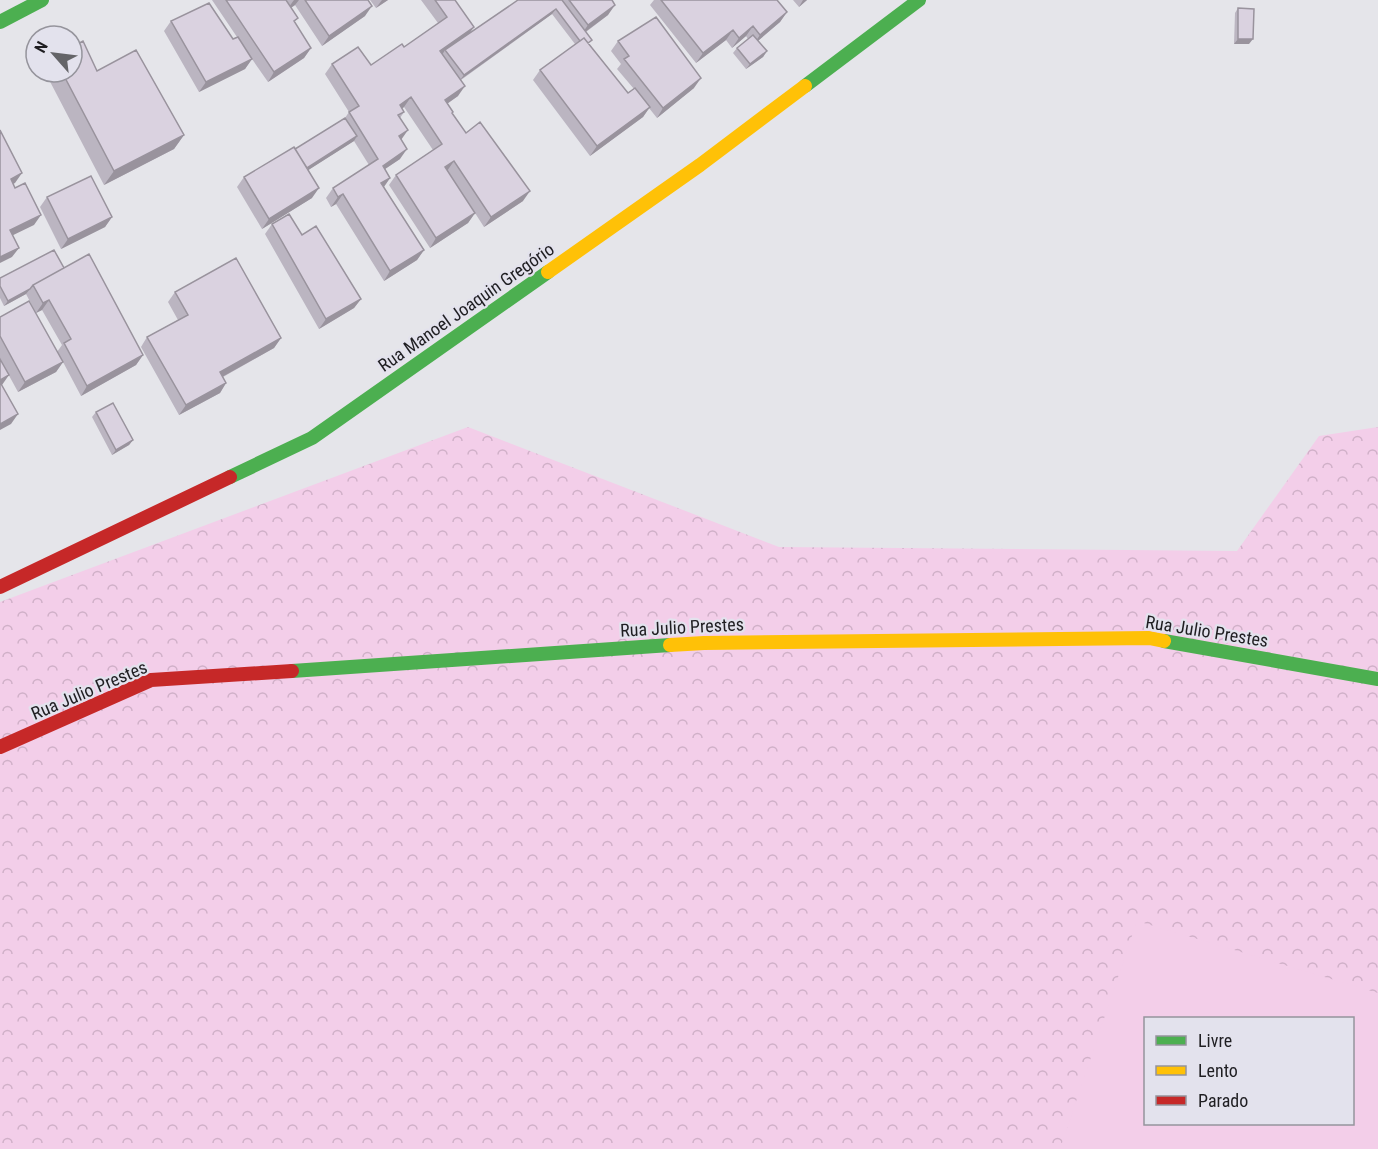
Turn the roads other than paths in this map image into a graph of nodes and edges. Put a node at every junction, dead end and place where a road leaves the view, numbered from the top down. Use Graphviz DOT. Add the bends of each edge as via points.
graph roads {
  1 [pos="42,0"];
  2 [pos="919,0"];
  3 [pos="0,22"];
  4 [pos="0,586"];
  5 [pos="1378,679"];
  6 [pos="0,747"];
  1 -- 3 [label="street"];
  2 -- 4 [label="street, Rua Manoel Joaquin Gregório" via="700,165 312,438"];
  5 -- 6 [label="street, Rua Julio Prestes" via="1149,638 704,643 151,680"];
}
